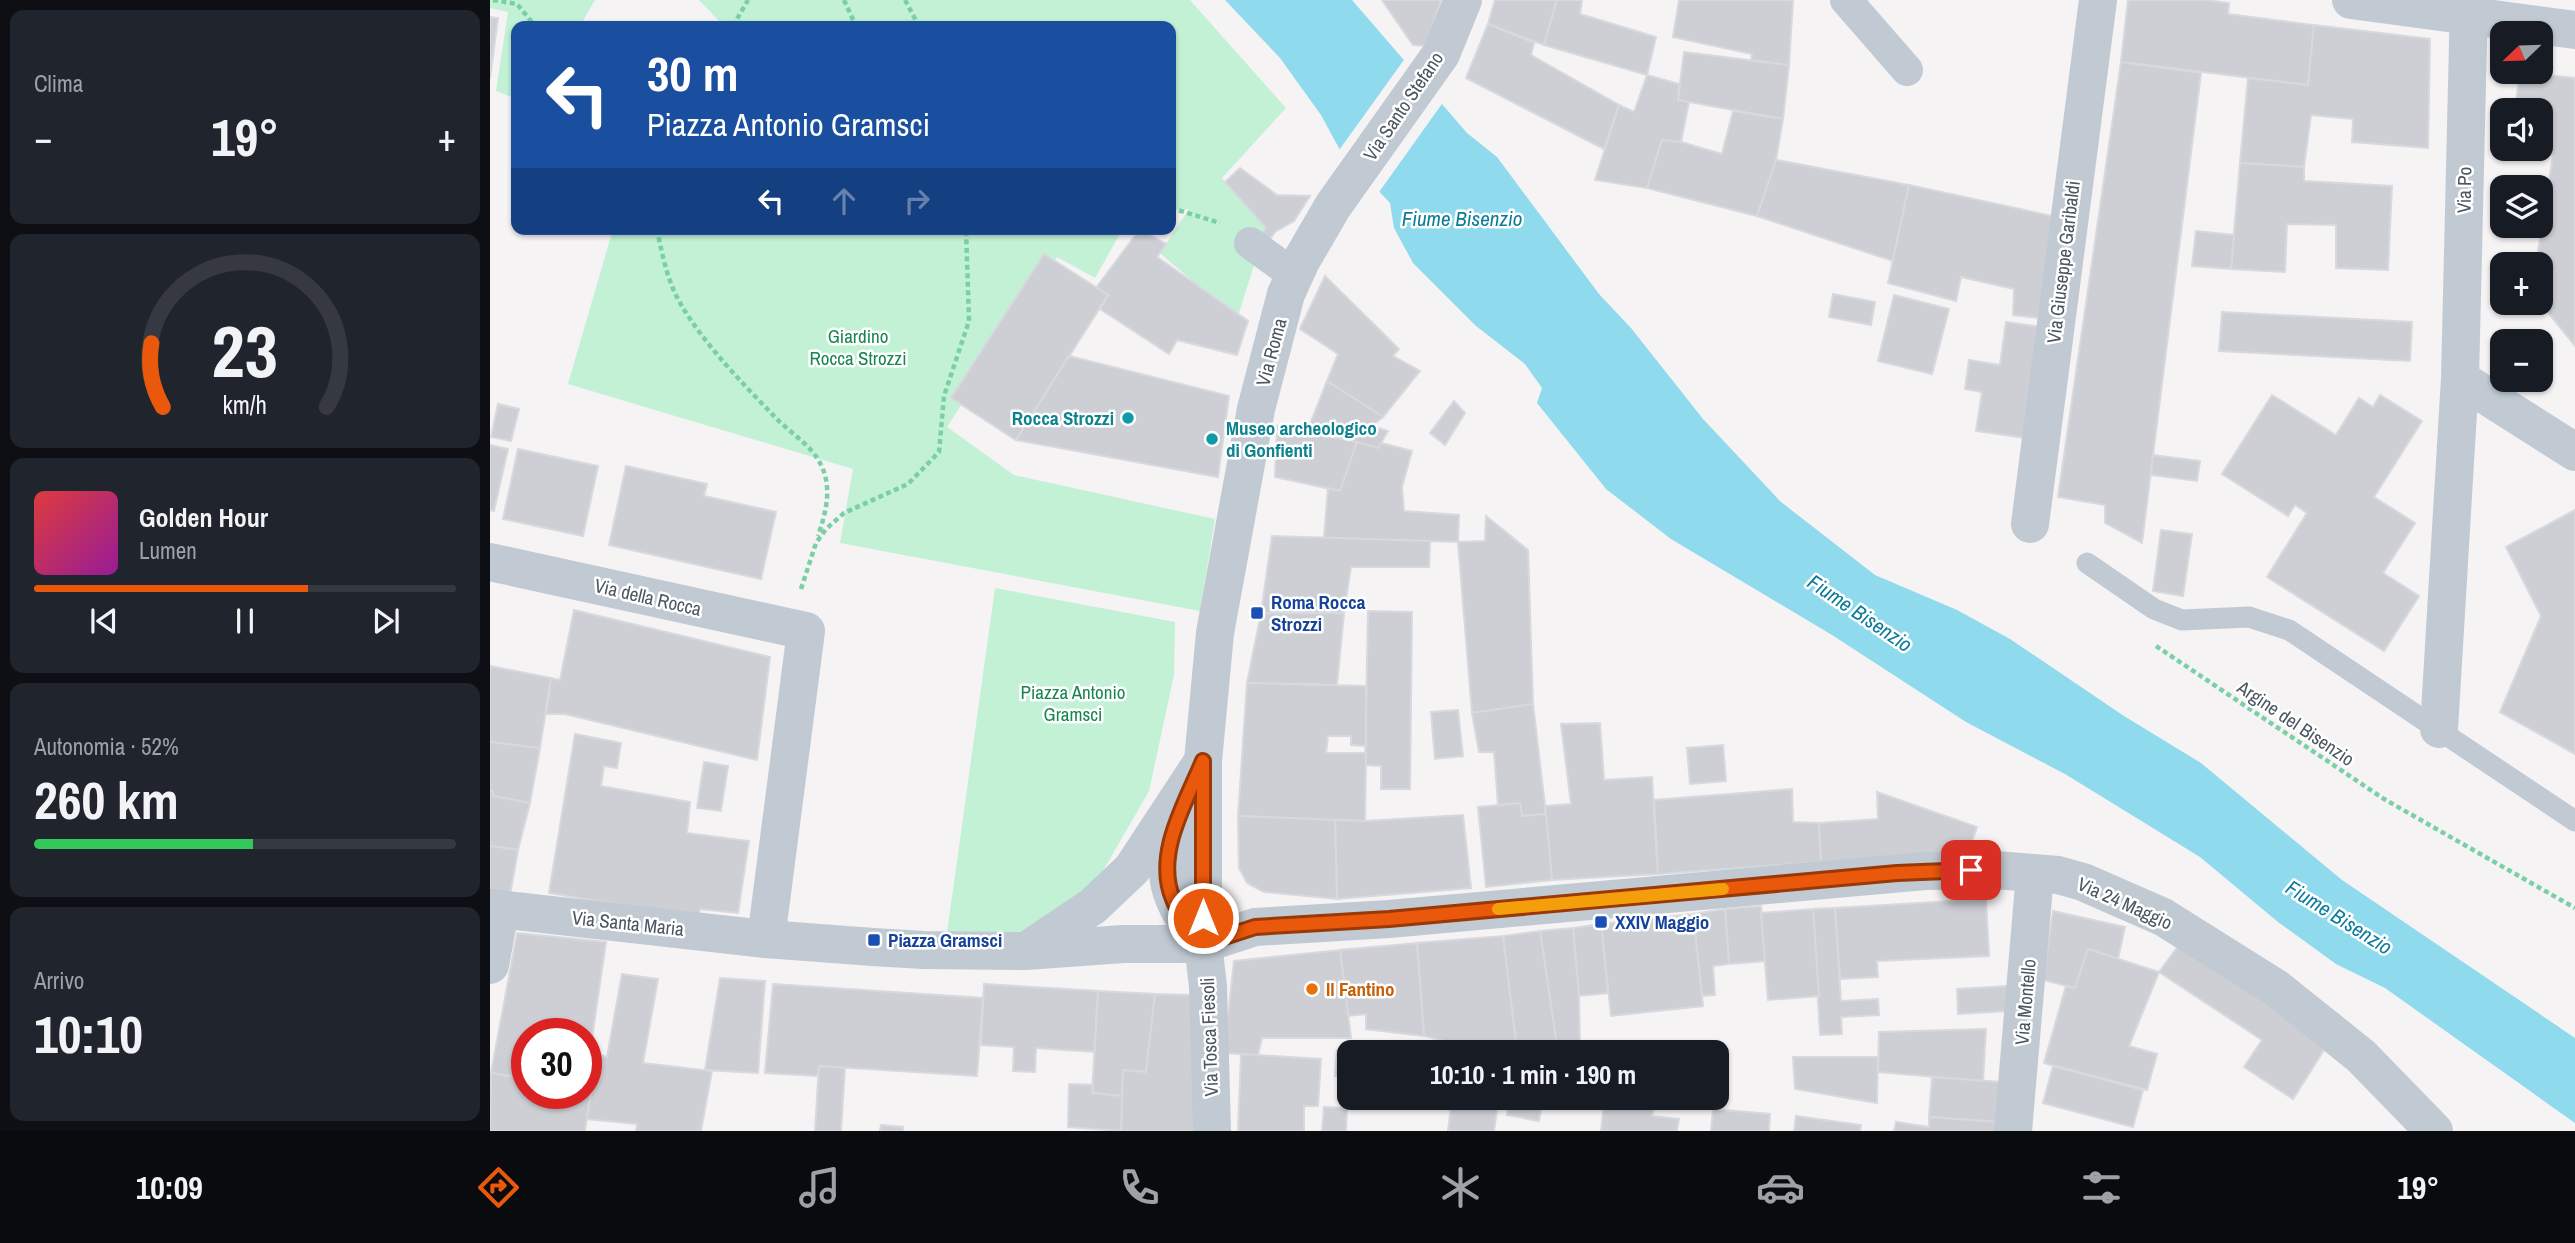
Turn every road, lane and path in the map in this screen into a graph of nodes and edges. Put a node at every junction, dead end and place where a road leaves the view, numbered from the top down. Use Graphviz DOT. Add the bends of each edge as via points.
graph roads {
  1 [pos="493,0"];
  2 [pos="748,0"];
  3 [pos="844,0"];
  4 [pos="905,0"];
  5 [pos="1463,0"];
  6 [pos="1846,0"];
  7 [pos="2098,0"];
  8 [pos="2351,0"];
  9 [pos="2469,8"];
  10 [pos="531,21"];
  11 [pos="736,21"];
  12 [pos="854,21"];
  13 [pos="916,21"];
  14 [pos="2575,30"];
  15 [pos="1907,70"];
  16 [pos="1333,206"];
  17 [pos="1176,210"];
  18 [pos="658,235"];
  19 [pos="966,235"];
  20 [pos="1250,243"];
  21 [pos="1294,275"];
  22 [pos="2460,379"];
  23 [pos="2575,452"];
  24 [pos="2030,524"];
  25 [pos="816,543"];
  26 [pos="490,562"];
  27 [pos="2087,563"];
  28 [pos="797,629"];
  29 [pos="2147,640"];
  30 [pos="2439,729"];
  31 [pos="1203,761"];
  32 [pos="2575,821"];
  33 [pos="2035,873"];
  34 [pos="2575,908"];
  35 [pos="495,909"];
  36 [pos="766,939"];
  37 [pos="1203,944"];
  38 [pos="1026,951"];
  39 [pos="490,965"];
  40 [pos="1212,1131"];
  41 [pos="2013,1131"];
  42 [pos="2434,1131"];
  1 -- 10 [label="path" via="517,4"];
  2 -- 11 [label="path"];
  3 -- 12 [label="path"];
  4 -- 13 [label="path"];
  5 -- 16 [label="street, Via Santo Stefano" via="1441,54"];
  6 -- 15 [label="street"];
  7 -- 24 [label="street, Via Giuseppe Garibaldi"];
  8 -- 9 [label="street"];
  9 -- 14 [label="street"];
  9 -- 22 [label="street, Via Po"];
  16 -- 21 [label="street, Via Roma"];
  17 -- 20 [label="path" via="1224,224"];
  18 -- 25 [label="path" via="664,266 693,324 758,400 820,461 827,480 827,508"];
  19 -- 25 [label="path" via="969,321 944,396 940,452 908,484 844,513"];
  20 -- 21 [label="street"];
  21 -- 31 [label="street, Via Roma" via="1256,409 1215,633"];
  22 -- 23 [label="street"];
  22 -- 30 [label="street, Via Po"];
  25 -- 28 [label="path"];
  26 -- 28 [label="street, Via della Rocca"];
  27 -- 30 [label="lane" via="2154,609 2182,620 2249,617 2289,630"];
  28 -- 36 [label="street"];
  29 -- 34 [label="path, Argine del Bisenzio" via="2384,799"];
  30 -- 32 [label="lane"];
  31 -- 37 [label="street" via="1178,821 1167,868 1173,901"];
  31 -- 38 [label="street" via="1132,869 1093,906"];
  33 -- 37 [label="street, Via 24 Maggio" via="1925,871 1255,927"];
  33 -- 41 [label="street, Via Montello"];
  33 -- 42 [label="street, Via 24 Maggio" via="2084,882 2122,897 2276,988 2361,1056"];
  35 -- 36 [label="street, Via Santa Maria"];
  35 -- 39 [label="street"];
  36 -- 38 [label="street" via="923,950"];
  37 -- 38 [label="street"];
  37 -- 40 [label="street, Via Tosca Fiesoli"];
}
